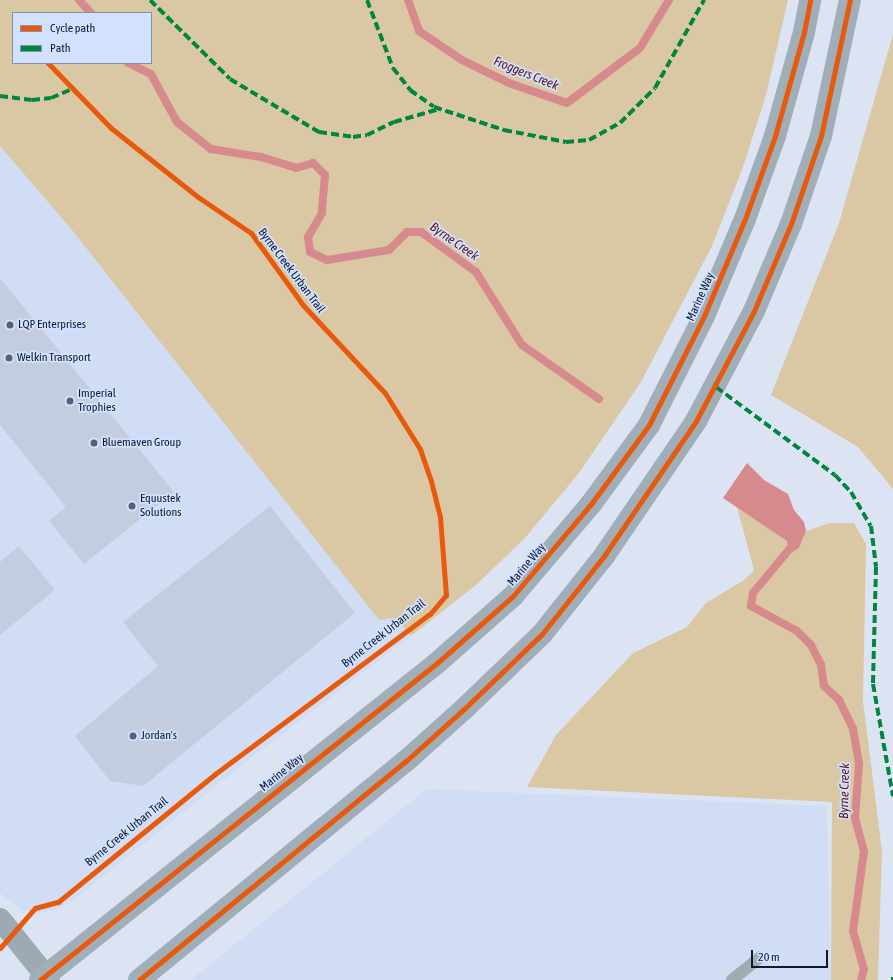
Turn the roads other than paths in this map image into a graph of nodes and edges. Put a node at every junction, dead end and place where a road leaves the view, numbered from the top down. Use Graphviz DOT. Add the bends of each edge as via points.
graph roads {
  1 [pos="810,0"];
  2 [pos="850,0"];
  3 [pos="0,919"];
  4 [pos="760,957"];
  5 [pos="160,970"];
  6 [pos="45,979"];
  7 [pos="139,980"];
  8 [pos="732,980"];
  1 -- 6 [label="main road, Marine Way" via="804,32 774,136 745,219 704,316 649,425 591,504 513,596 437,663"];
  2 -- 5 [label="main road" via="821,136 791,224 754,311 716,387 662,475 604,556 542,634 406,761"];
  3 -- 6 [label="street"];
  4 -- 8 [label="lane"];
  5 -- 7 [label="main road"];
}
